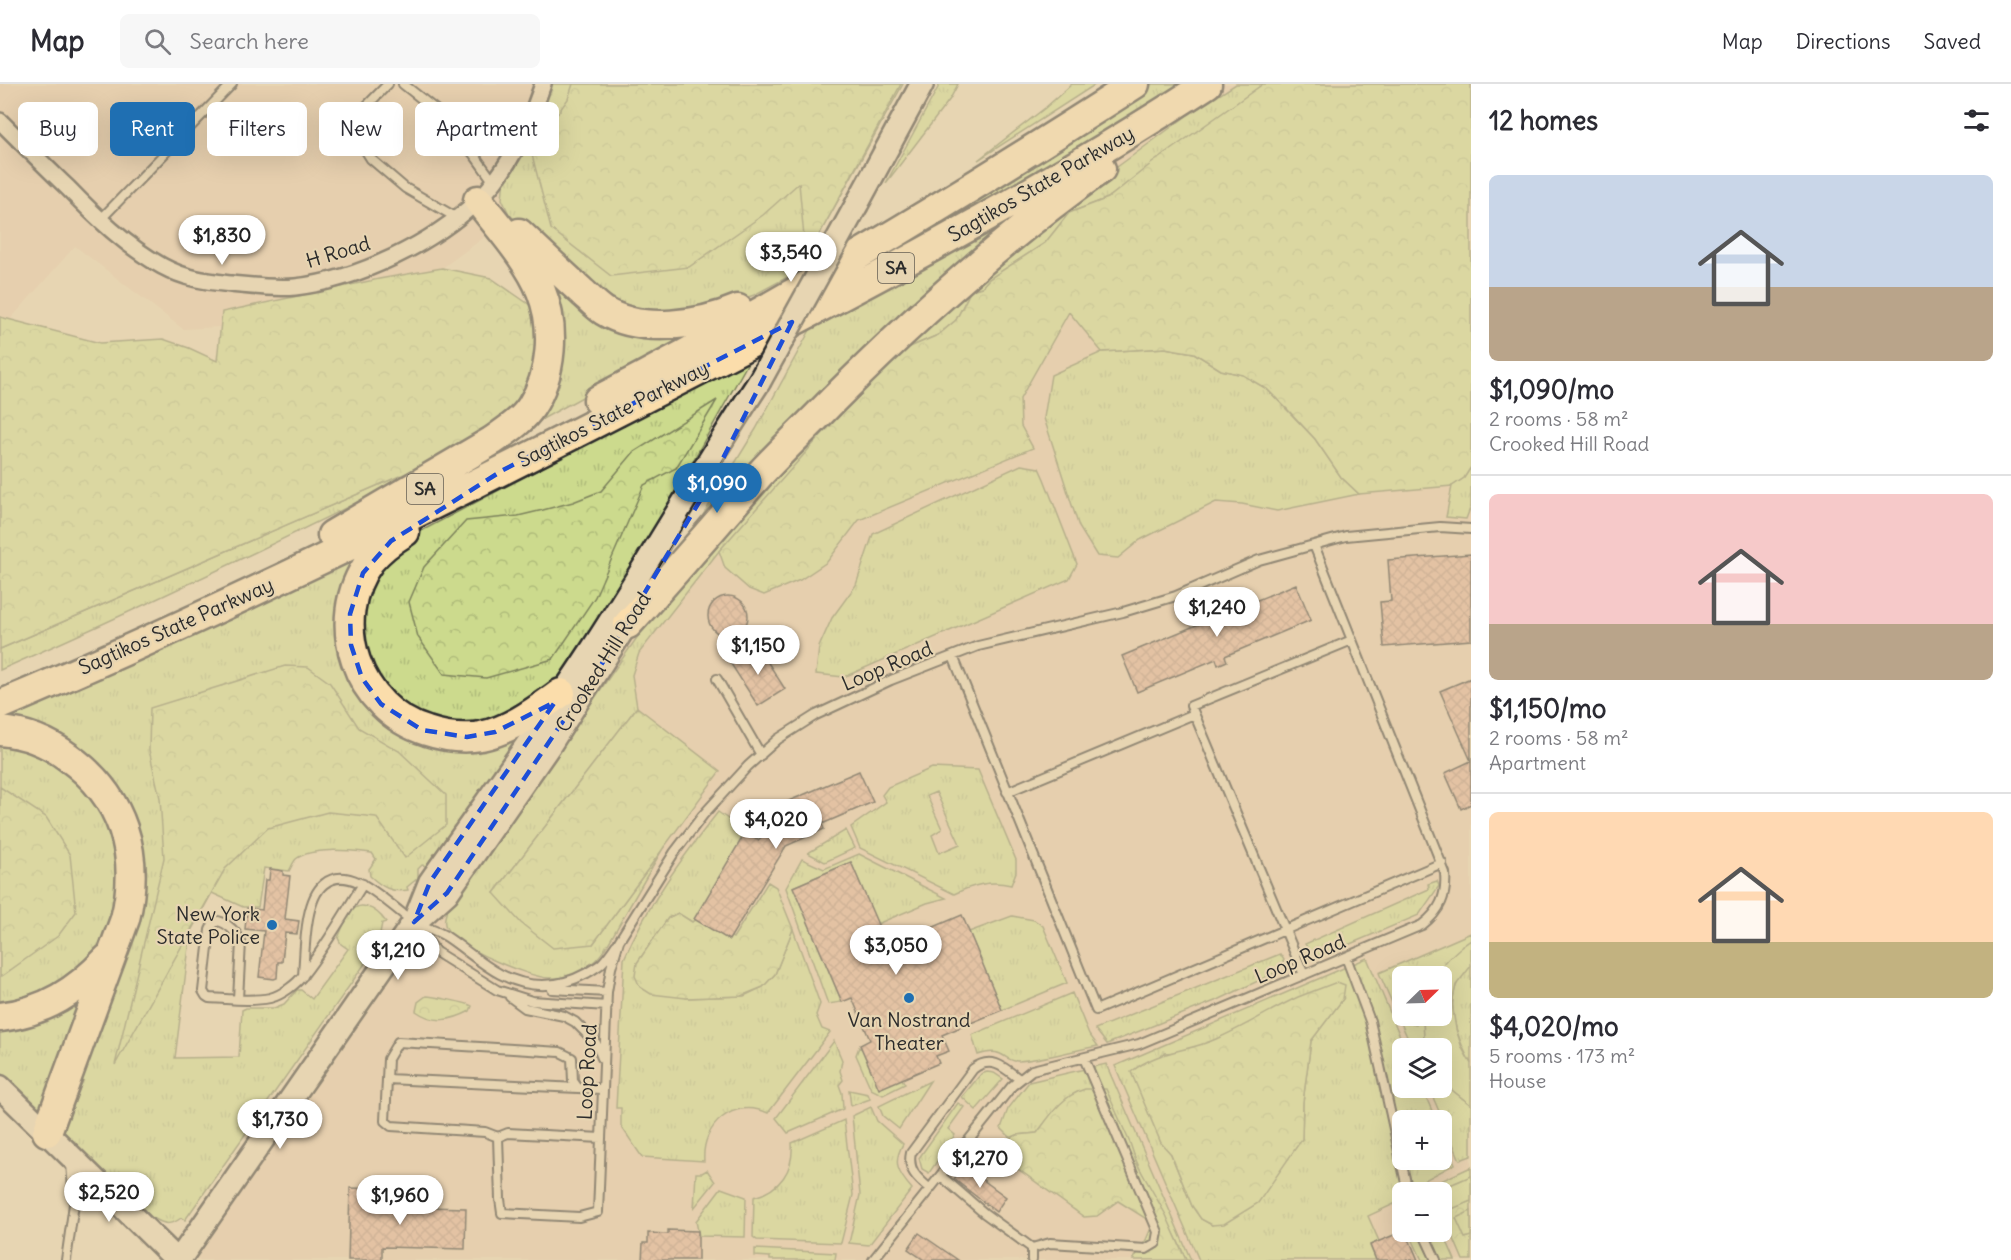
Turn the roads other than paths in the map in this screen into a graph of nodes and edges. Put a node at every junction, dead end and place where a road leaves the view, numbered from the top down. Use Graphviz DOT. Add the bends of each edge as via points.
graph roads {
  1 [pos="232,84"];
  2 [pos="388,84"];
  3 [pos="403,84"];
  4 [pos="543,84"];
  5 [pos="922,84"];
  6 [pos="1135,84"];
  7 [pos="1207,84"];
  8 [pos="1215,84"];
  9 [pos="0,121"];
  10 [pos="476,200"];
  11 [pos="100,220"];
  12 [pos="837,267"];
  13 [pos="759,382"];
  14 [pos="503,470"];
  15 [pos="1471,529"];
  16 [pos="332,535"];
  17 [pos="1314,545"];
  18 [pos="628,624"];
  19 [pos="1352,640"];
  20 [pos="953,656"];
  21 [pos="717,679"];
  22 [pos="0,684"];
  23 [pos="561,693"];
  24 [pos="0,705"];
  25 [pos="1194,714"];
  26 [pos="0,731"];
  27 [pos="760,755"];
  28 [pos="1007,792"];
  29 [pos="1442,863"];
  30 [pos="363,884"];
  31 [pos="414,922"];
  32 [pos="1285,930"];
  33 [pos="619,941"];
  34 [pos="113,953"];
  35 [pos="1346,957"];
  36 [pos="1304,975"];
  37 [pos="303,976"];
  38 [pos="537,987"];
  39 [pos="607,992"];
  40 [pos="507,994"];
  41 [pos="238,999"];
  42 [pos="607,1006"];
  43 [pos="0,1017"];
  44 [pos="1084,1058"];
  45 [pos="603,1060"];
  46 [pos="387,1079"];
  47 [pos="1019,1079"];
  48 [pos="0,1087"];
  49 [pos="578,1088"];
  50 [pos="602,1089"];
  51 [pos="47,1132"];
  52 [pos="498,1137"];
  53 [pos="601,1138"];
  54 [pos="70,1156"];
  55 [pos="941,1176"];
  56 [pos="1406,1182"];
  57 [pos="930,1189"];
  58 [pos="1428,1242"];
  59 [pos="1032,1248"];
  60 [pos="66,1260"];
  61 [pos="178,1260"];
  62 [pos="873,1260"];
  63 [pos="1032,1260"];
  64 [pos="1436,1260"];
  1 -- 11 [label="lane"];
  2 -- 10 [label="lane" via="349,124 371,159 405,188"];
  3 -- 10 [label="lane" via="441,114 475,156"];
  4 -- 10 [label="street" via="502,172"];
  5 -- 13 [label="main road, Crooked Hill Road, bridge"];
  6 -- 12 [label="highway, Sagtikos State Parkway / SA"];
  7 -- 14 [label="highway, Sagtikos State Parkway / SA" via="896,268"];
  8 -- 18 [label="highway" via="1178,115 1052,204 928,309 761,473"];
  9 -- 11 [label="street, H Road"];
  10 -- 11 [label="street, H Road" via="448,226 416,245 357,272 294,287 193,280 162,266"];
  10 -- 12 [label="highway" via="514,228 604,311 628,321 679,325 706,320"];
  10 -- 16 [label="highway" via="528,266 541,291 550,339 541,388 530,408 492,441"];
  12 -- 16 [label="highway, Sagtikos State Parkway / SA" via="617,390"];
  13 -- 18 [label="main road, Crooked Hill Road" via="743,424 711,484"];
  13 -- 23 [label="main road, Crooked Hill Road"];
  14 -- 23 [label="highway" via="433,518 391,541 371,560 353,599 351,645 362,678 381,704 408,724 438,735 467,737 495,732"];
  14 -- 24 [label="highway, Sagtikos State Parkway / SA" via="246,596"];
  15 -- 17 [label="lane, Loop Road" via="1440,527 1347,536"];
  16 -- 22 [label="highway, Sagtikos State Parkway / SA"];
  17 -- 19 [label="lane, Loop Road"];
  17 -- 20 [label="lane, Loop Road" via="1259,560 1176,596 978,646"];
  18 -- 31 [label="main road, Crooked Hill Road" via="447,893"];
  19 -- 25 [label="lane" via="1191,706"];
  19 -- 29 [label="lane, Loop Road"];
  20 -- 27 [label="lane, Loop Road" via="816,715"];
  20 -- 28 [label="lane"];
  21 -- 27 [label="lane"];
  23 -- 31 [label="main road, Crooked Hill Road" via="430,882"];
  25 -- 28 [label="lane"];
  25 -- 32 [label="lane"];
  26 -- 34 [label="highway" via="33,738 64,754 93,778 116,810 129,848 131,885"];
  27 -- 33 [label="lane, Loop Road" via="703,815 674,853"];
  28 -- 32 [label="lane" via="1096,1010"];
  29 -- 32 [label="lane"];
  29 -- 35 [label="lane, Loop Road" via="1447,891 1429,920"];
  30 -- 31 [label="lane"];
  30 -- 37 [label="lane"];
  30 -- 37 [label="lane" via="337,877 316,894 309,911"];
  31 -- 38 [label="lane" via="444,934 503,976"];
  31 -- 40 [label="lane" via="436,952"];
  31 -- 61 [label="main road, Crooked Hill Road"];
  32 -- 36 [label="lane"];
  33 -- 38 [label="lane" via="602,964 579,977 556,986"];
  33 -- 39 [label="lane, Loop Road"];
  34 -- 43 [label="highway" via="85,982 56,1001"];
  34 -- 51 [label="highway"];
  35 -- 36 [label="lane, Loop Road"];
  35 -- 56 [label="lane" via="1370,1021"];
  36 -- 44 [label="lane, Loop Road" via="1139,1044"];
  37 -- 41 [label="lane" via="272,998"];
  38 -- 39 [label="lane"];
  39 -- 42 [label="lane, Loop Road"];
  40 -- 42 [label="lane" via="543,1002"];
  40 -- 45 [label="lane" via="525,1008 575,1022 596,1043"];
  41 -- 41 [label="lane" via="209,998 203,991 210,930 218,921 235,932 241,942"];
  42 -- 45 [label="lane, Loop Road"];
  44 -- 47 [label="lane, Loop Road" via="1032,1070"];
  44 -- 59 [label="lane" via="1158,1232 1156,1243 1146,1249 1050,1243"];
  45 -- 50 [label="lane, Loop Road"];
  46 -- 49 [label="lane"];
  46 -- 49 [label="lane" via="388,1059 398,1042 560,1052 572,1058 573,1081"];
  46 -- 52 [label="lane" via="385,1121 391,1126 485,1132"];
  47 -- 55 [label="lane, Loop Road"];
  47 -- 57 [label="lane" via="996,1063 987,1062 974,1069 911,1153 914,1175"];
  48 -- 51 [label="main road"];
  49 -- 50 [label="lane"];
  50 -- 53 [label="lane, Loop Road"];
  51 -- 54 [label="main road"];
  52 -- 53 [label="lane, Loop Road" via="508,1133"];
  52 -- 53 [label="lane, Loop Road" via="502,1213 579,1216 598,1212"];
  54 -- 60 [label="lane" via="74,1204"];
  54 -- 61 [label="main road"];
  55 -- 57 [label="lane, Loop Road"];
  55 -- 59 [label="lane"];
  57 -- 62 [label="lane, Loop Road"];
  58 -- 64 [label="lane"];
  59 -- 63 [label="lane"];
}
